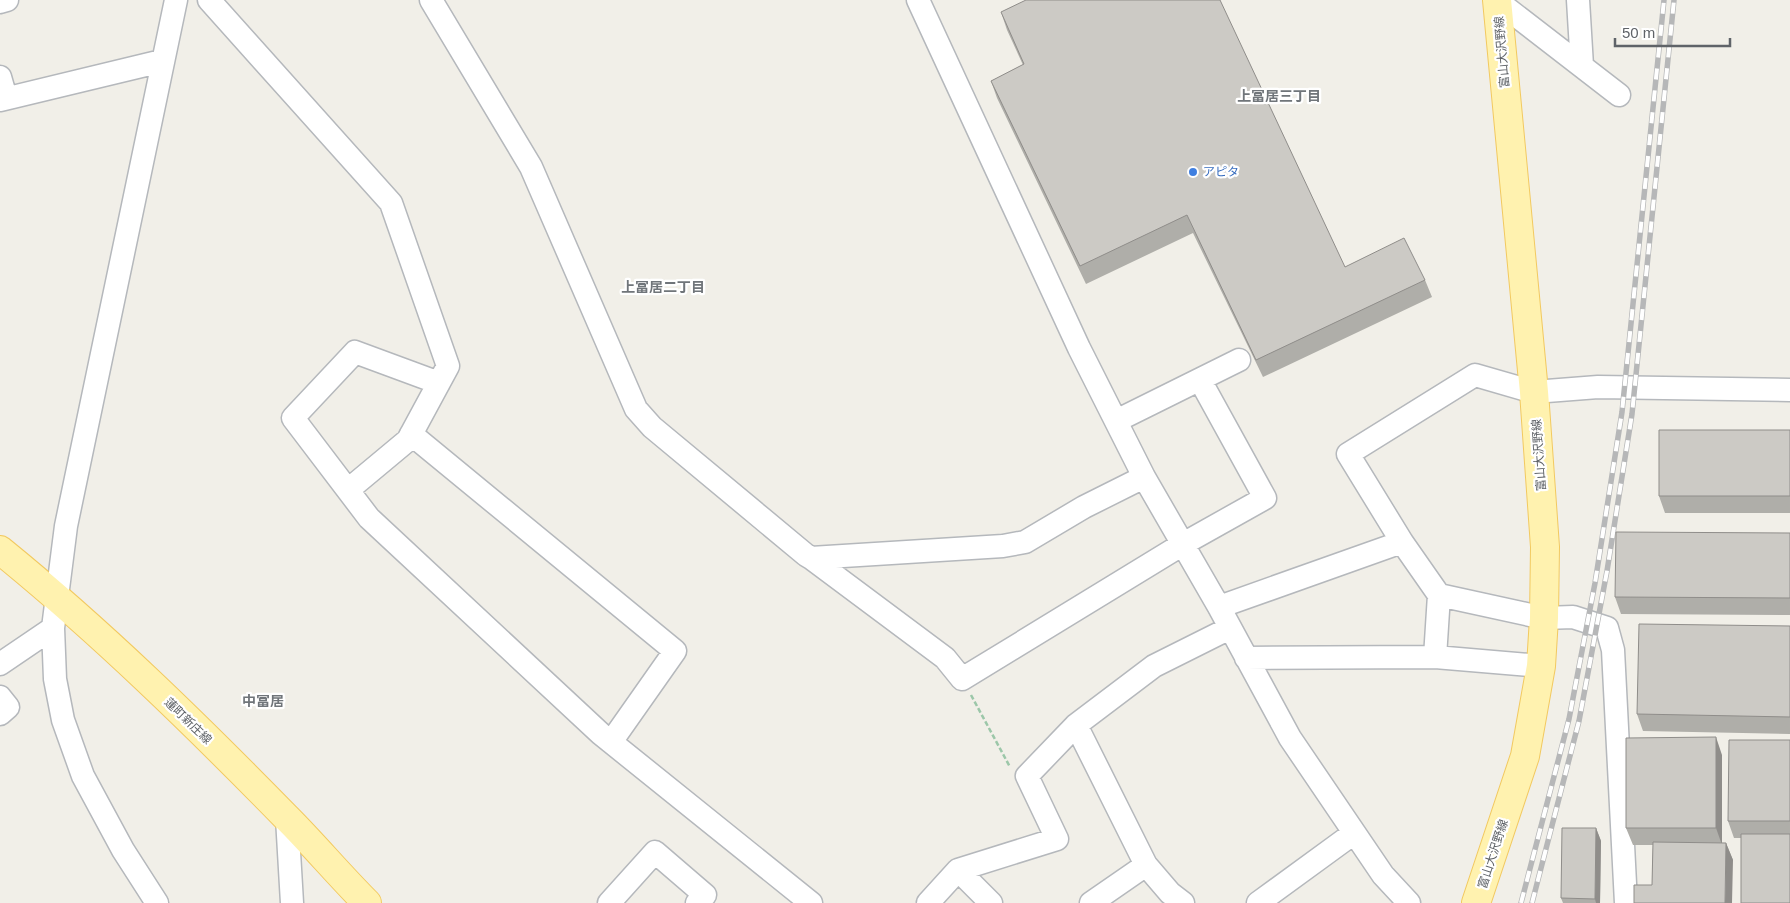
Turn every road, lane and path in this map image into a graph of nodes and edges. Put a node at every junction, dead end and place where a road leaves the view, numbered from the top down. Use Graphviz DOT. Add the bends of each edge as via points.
graph roads {
  1 [pos="7,0"];
  2 [pos="176,0"];
  3 [pos="209,0"];
  4 [pos="431,0"];
  5 [pos="918,0"];
  6 [pos="1497,0"];
  7 [pos="1578,0"];
  8 [pos="0,2"];
  9 [pos="162,61"];
  10 [pos="1582,66"];
  11 [pos="2,91"];
  12 [pos="1620,95"];
  13 [pos="1239,360"];
  14 [pos="1200,380"];
  15 [pos="439,383"];
  16 [pos="1790,390"];
  17 [pos="1534,392"];
  18 [pos="1116,421"];
  19 [pos="411,434"];
  20 [pos="1144,477"];
  21 [pos="348,490"];
  22 [pos="1402,542"];
  23 [pos="1183,544"];
  24 [pos="0,550"];
  25 [pos="811,558"];
  26 [pos="56,595"];
  27 [pos="1439,595"];
  28 [pos="1219,607"];
  29 [pos="1544,618"];
  30 [pos="53,628"];
  31 [pos="1230,628"];
  32 [pos="1435,657"];
  33 [pos="1246,658"];
  34 [pos="0,664"];
  35 [pos="1541,666"];
  36 [pos="962,679"];
  37 [pos="0,697"];
  38 [pos="0,714"];
  39 [pos="1076,725"];
  40 [pos="611,742"];
  41 [pos="1027,776"];
  42 [pos="287,818"];
  43 [pos="1354,833"];
  44 [pos="1146,866"];
  45 [pos="958,870"];
  46 [pos="157,903"];
  47 [pos="292,903"];
  48 [pos="367,903"];
  49 [pos="610,903"];
  50 [pos="696,903"];
  51 [pos="811,903"];
  52 [pos="928,903"];
  53 [pos="991,903"];
  54 [pos="1090,903"];
  55 [pos="1183,903"];
  56 [pos="1258,903"];
  57 [pos="1409,903"];
  58 [pos="1476,903"];
  59 [pos="1626,903"];
  1 -- 8 [label="street"];
  2 -- 9 [label="street"];
  3 -- 15 [label="street" via="391,204 448,366"];
  4 -- 25 [label="street" via="531,167 636,409 652,427"];
  5 -- 18 [label="street"];
  6 -- 10 [label="street"];
  6 -- 17 [label="main road, 富山大沢野線"];
  7 -- 10 [label="street"];
  9 -- 11 [label="street"];
  9 -- 26 [label="street" via="66,526"];
  10 -- 12 [label="street"];
  13 -- 14 [label="street"];
  14 -- 18 [label="street"];
  14 -- 23 [label="street" via="1265,498"];
  15 -- 19 [label="street"];
  15 -- 21 [label="street" via="355,352 293,418"];
  16 -- 17 [label="street" via="1598,387"];
  17 -- 22 [label="street" via="1475,375 1348,454"];
  17 -- 29 [label="main road, 富山大沢野線" via="1545,547"];
  18 -- 20 [label="street"];
  19 -- 21 [label="street"];
  19 -- 40 [label="street" via="675,651"];
  20 -- 23 [label="street"];
  20 -- 25 [label="street" via="1024,542"];
  21 -- 40 [label="street" via="369,518"];
  22 -- 27 [label="street"];
  22 -- 28 [label="street"];
  23 -- 28 [label="street"];
  23 -- 36 [label="street"];
  24 -- 26 [label="main road, 蓮町新庄線"];
  25 -- 36 [label="street" via="945,658"];
  26 -- 30 [label="street"];
  26 -- 42 [label="main road, 蓮町新庄線"];
  27 -- 29 [label="street"];
  27 -- 32 [label="street"];
  28 -- 31 [label="street"];
  29 -- 35 [label="main road, 富山大沢野線"];
  29 -- 59 [label="street" via="1574,617 1607,628 1613,650"];
  30 -- 34 [label="street"];
  30 -- 46 [label="street" via="55,679 63,720 84,776 123,850"];
  31 -- 33 [label="street"];
  31 -- 39 [label="street" via="1154,666"];
  32 -- 33 [label="street"];
  32 -- 35 [label="street"];
  33 -- 43 [label="street" via="1290,738"];
  35 -- 58 [label="main road, 富山大沢野線" via="1525,756"];
  36 -- 41 [label="path" via="1014,775"];
  37 -- 38 [label="street" via="8,707"];
  39 -- 41 [label="street"];
  39 -- 44 [label="street"];
  40 -- 51 [label="street"];
  41 -- 45 [label="street" via="1057,840"];
  42 -- 47 [label="street"];
  42 -- 48 [label="main road, 蓮町新庄線"];
  43 -- 56 [label="street"];
  43 -- 57 [label="street" via="1383,875"];
  44 -- 54 [label="street"];
  44 -- 55 [label="street"];
  45 -- 52 [label="street"];
  45 -- 53 [label="street"];
  49 -- 50 [label="street" via="655,852 705,895"];
}
